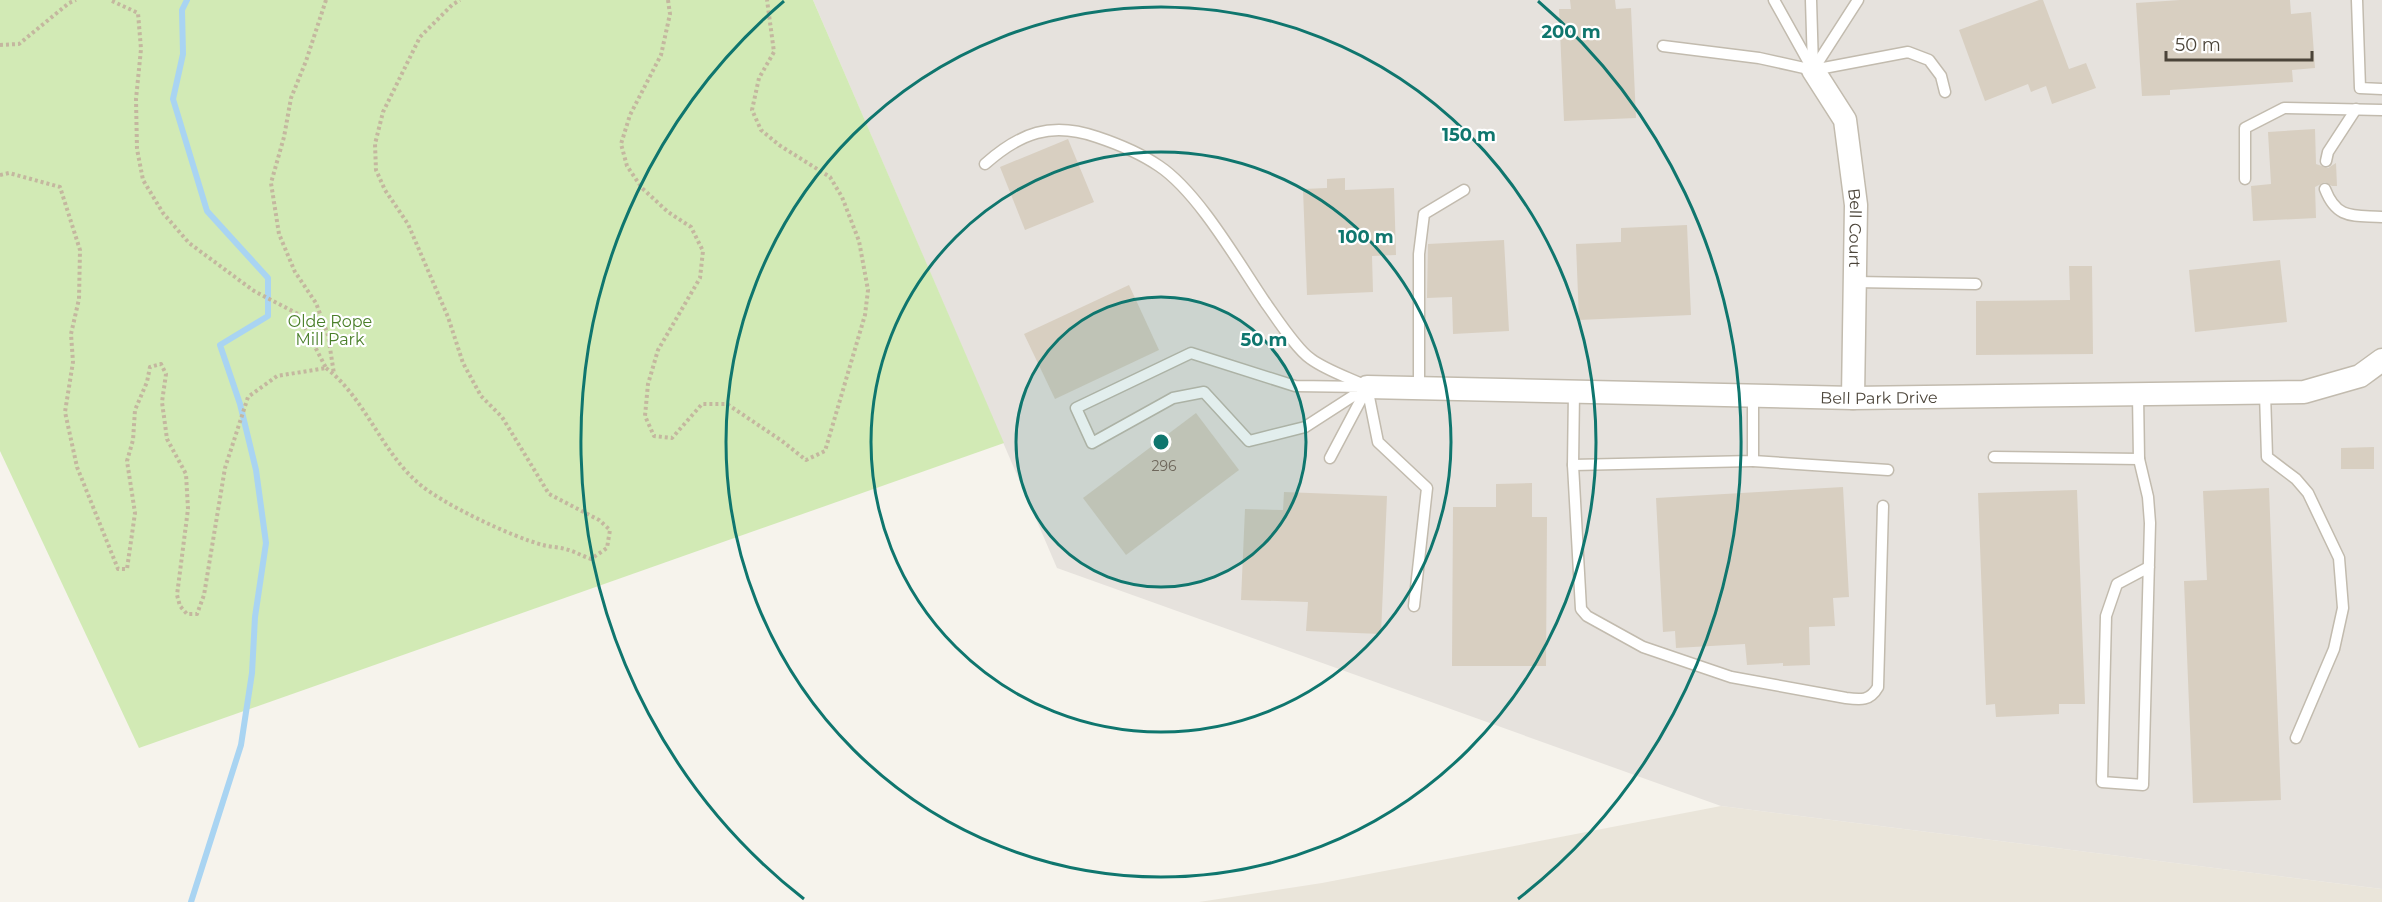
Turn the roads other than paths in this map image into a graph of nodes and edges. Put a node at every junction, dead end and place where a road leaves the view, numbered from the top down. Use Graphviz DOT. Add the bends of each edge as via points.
graph roads {
  1 [pos="1774,0"];
  2 [pos="1811,0"];
  3 [pos="1858,0"];
  4 [pos="2357,0"];
  5 [pos="1663,46"];
  6 [pos="1813,70"];
  7 [pos="2382,89"];
  8 [pos="1945,92"];
  9 [pos="2356,109"];
  10 [pos="2382,110"];
  11 [pos="2326,160"];
  12 [pos="985,164"];
  13 [pos="2245,179"];
  14 [pos="2325,189"];
  15 [pos="1464,190"];
  16 [pos="2382,217"];
  17 [pos="1855,282"];
  18 [pos="1976,284"];
  19 [pos="2380,365"];
  20 [pos="1367,387"];
  21 [pos="1419,388"];
  22 [pos="1574,391"];
  23 [pos="2265,393"];
  24 [pos="1753,395"];
  25 [pos="2138,395"];
  26 [pos="1853,398"];
  27 [pos="1994,457"];
  28 [pos="1330,458"];
  29 [pos="2139,459"];
  30 [pos="1753,461"];
  31 [pos="1573,465"];
  32 [pos="1888,470"];
  33 [pos="1883,506"];
  34 [pos="2149,567"];
  35 [pos="1414,606"];
  36 [pos="2296,738"];
  1 -- 6 [label="lane"];
  2 -- 6 [label="lane"];
  3 -- 6 [label="lane"];
  4 -- 7 [label="lane" via="2360,88"];
  5 -- 6 [label="lane" via="1760,58"];
  6 -- 8 [label="lane" via="1908,52 1929,60 1941,76"];
  6 -- 17 [label="street, Bell Court" via="1845,120 1856,205"];
  9 -- 10 [label="lane"];
  9 -- 11 [label="lane"];
  9 -- 13 [label="lane" via="2284,108 2245,128"];
  12 -- 20 [label="lane" via="1002,148 1030,134 1059,128 1119,145 1160,166 1194,199 1275,316 1310,358"];
  14 -- 16 [label="lane" via="2331,206 2348,215"];
  15 -- 21 [label="lane" via="1424,214 1419,254"];
  17 -- 18 [label="lane"];
  17 -- 26 [label="street, Bell Court"];
  19 -- 23 [label="street, Bell Park Drive" via="2360,376 2304,392"];
  20 -- 20 [label="lane" via="1295,386 1191,353 1076,408 1092,442 1173,398 1204,392 1249,441 1305,427"];
  20 -- 21 [label="street, Bell Park Drive"];
  20 -- 28 [label="lane"];
  20 -- 35 [label="lane" via="1378,442 1427,488"];
  21 -- 22 [label="street, Bell Park Drive"];
  22 -- 24 [label="street, Bell Park Drive"];
  22 -- 31 [label="lane"];
  23 -- 25 [label="street, Bell Park Drive"];
  23 -- 36 [label="lane" via="2267,457 2308,493 2338,558 2343,608 2334,649"];
  24 -- 26 [label="street, Bell Park Drive"];
  24 -- 30 [label="lane"];
  25 -- 26 [label="street, Bell Park Drive"];
  25 -- 29 [label="lane"];
  27 -- 29 [label="lane"];
  29 -- 34 [label="lane" via="2148,497"];
  30 -- 31 [label="lane"];
  30 -- 32 [label="lane"];
  31 -- 33 [label="lane" via="1579,599 1587,616 1643,647 1731,677 1846,698 1863,700 1873,696 1878,687"];
  34 -- 34 [label="lane" via="2117,584 2106,616 2102,782 2143,785"];
}
